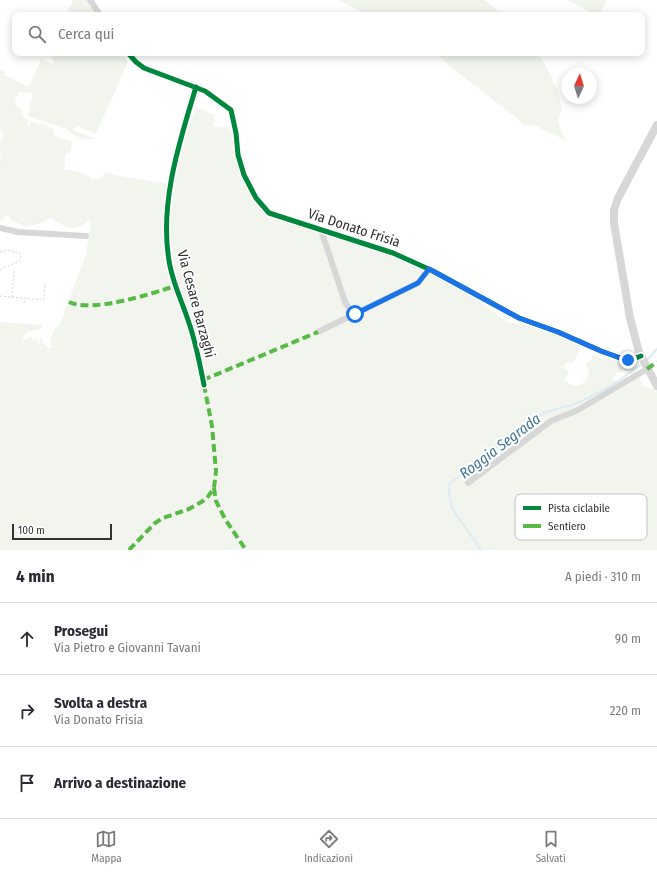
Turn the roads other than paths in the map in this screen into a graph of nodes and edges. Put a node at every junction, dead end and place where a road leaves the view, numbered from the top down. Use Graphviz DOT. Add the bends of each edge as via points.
graph roads {
  1 [pos="90,0"];
  2 [pos="98,12"];
  3 [pos="131,56"];
  4 [pos="196,87"];
  5 [pos="657,125"];
  6 [pos="0,228"];
  7 [pos="321,230"];
  8 [pos="86,236"];
  9 [pos="429,269"];
  10 [pos="355,314"];
  11 [pos="318,332"];
  12 [pos="644,362"];
  13 [pos="204,385"];
  14 [pos="657,386"];
  15 [pos="468,483"];
  1 -- 2 [label="street"];
  3 -- 4 [label="street, Via Donato Frisia" via="144,68"];
  4 -- 7 [label="street, Via Donato Frisia" via="231,110 244,175 256,198 269,213"];
  4 -- 13 [label="street, Via Cesare Barzaghi" via="178,147 168,202 167,234 175,286 189,324"];
  5 -- 12 [label="street" via="614,210 630,318"];
  6 -- 8 [label="street" via="18,232"];
  7 -- 9 [label="street, Via Donato Frisia" via="393,253"];
  7 -- 10 [label="street" via="345,302"];
  9 -- 10 [label="street" via="418,283"];
  9 -- 12 [label="street, Via Donato Frisia" via="519,318 623,359"];
  10 -- 11 [label="street"];
  12 -- 14 [label="street"];
  12 -- 15 [label="street" via="578,410 551,421"];
}
